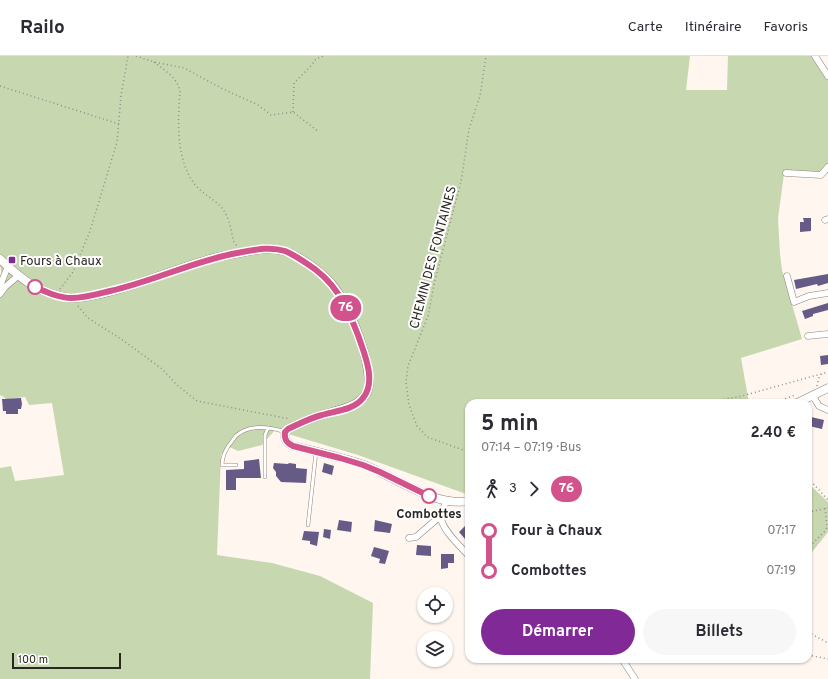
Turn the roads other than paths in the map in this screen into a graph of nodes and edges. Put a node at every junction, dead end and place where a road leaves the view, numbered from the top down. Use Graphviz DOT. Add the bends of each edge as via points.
graph roads {
  1 [pos="815,56"];
  2 [pos="828,76"];
  3 [pos="828,167"];
  4 [pos="786,172"];
  5 [pos="0,259"];
  6 [pos="8,266"];
  7 [pos="19,276"];
  8 [pos="787,276"];
  9 [pos="0,286"];
  10 [pos="828,293"];
  11 [pos="0,294"];
  12 [pos="828,334"];
  13 [pos="808,336"];
  14 [pos="828,388"];
  15 [pos="815,393"];
  16 [pos="804,399"];
  17 [pos="828,410"];
  18 [pos="268,428"];
  19 [pos="287,431"];
  20 [pos="316,452"];
  21 [pos="236,465"];
  22 [pos="265,477"];
  23 [pos="446,501"];
  24 [pos="465,501"];
  25 [pos="441,517"];
  26 [pos="308,525"];
  27 [pos="409,538"];
  28 [pos="465,551"];
  29 [pos="625,663"];
  30 [pos="635,679"];
  1 -- 2 [label="street"];
  3 -- 4 [label="street" via="821,175"];
  5 -- 6 [label="street"];
  6 -- 7 [label="street"];
  6 -- 9 [label="street"];
  7 -- 11 [label="street"];
  7 -- 19 [label="street" via="39,289 72,298 127,287 202,261 255,249 285,251 303,261 319,271 341,297 363,351 369,383 362,400"];
  8 -- 10 [label="street" via="794,302"];
  12 -- 13 [label="street"];
  14 -- 15 [label="street"];
  15 -- 16 [label="street"];
  15 -- 17 [label="street" via="819,406"];
  18 -- 19 [label="lane"];
  18 -- 21 [label="lane" via="254,428 236,435 222,460 222,465"];
  18 -- 22 [label="lane" via="265,435"];
  19 -- 20 [label="street" via="285,440 288,444"];
  20 -- 23 [label="street" via="369,468 429,496"];
  20 -- 26 [label="lane"];
  23 -- 24 [label="street"];
  23 -- 25 [label="street"];
  25 -- 27 [label="street" via="416,537"];
  25 -- 28 [label="street" via="443,525"];
  29 -- 30 [label="street"];
}
